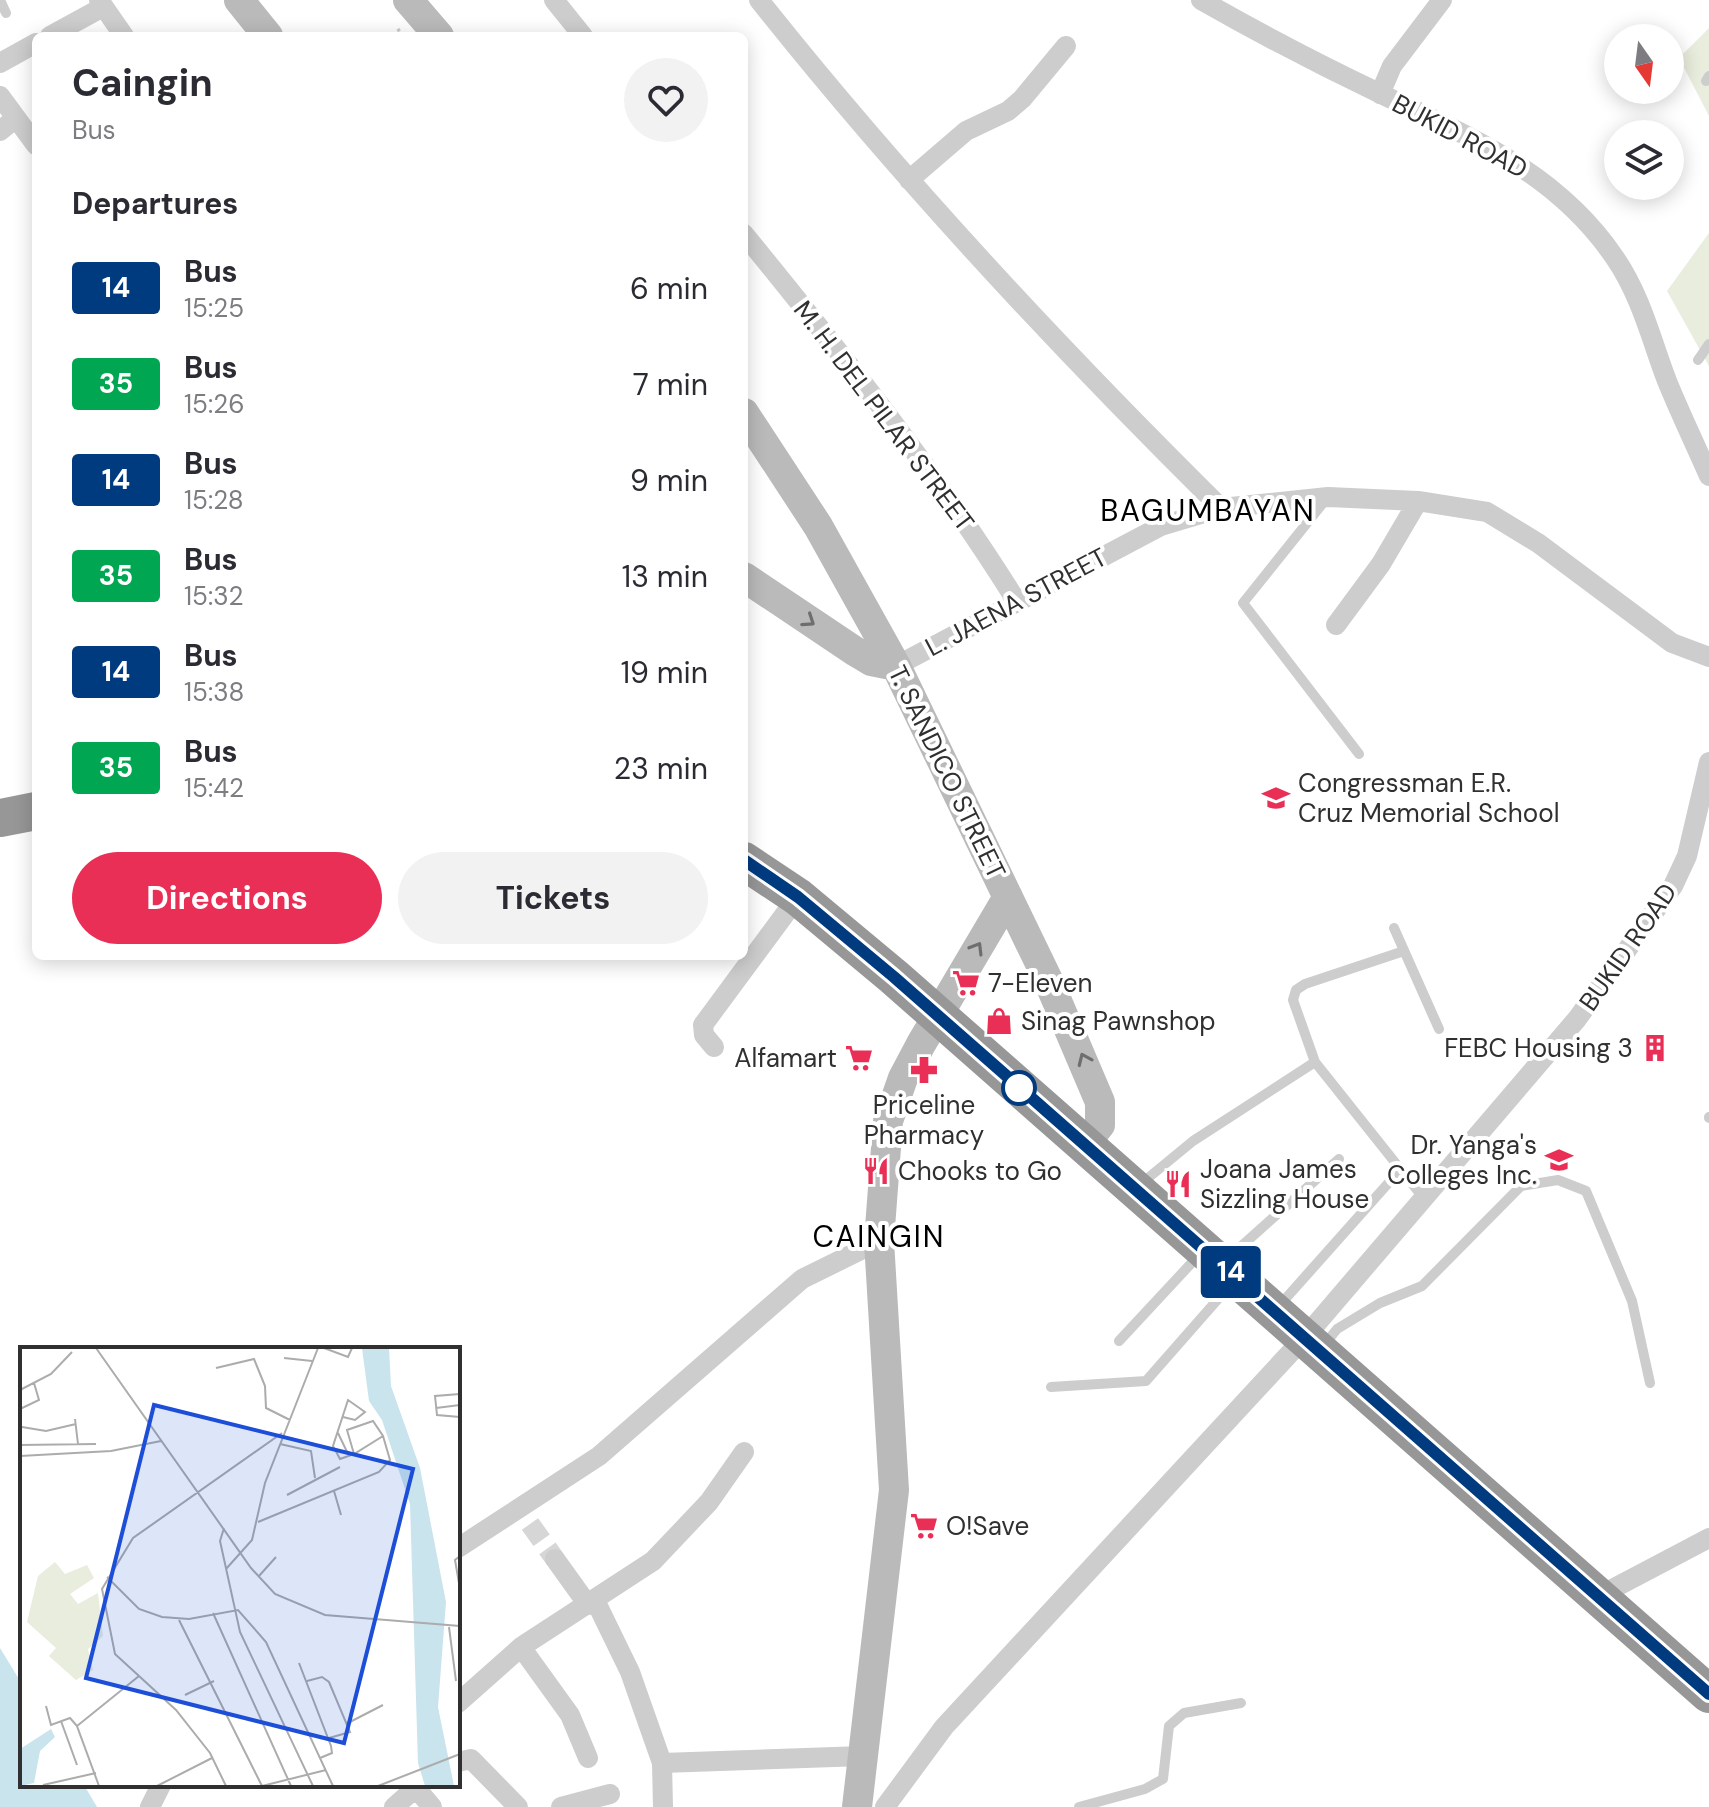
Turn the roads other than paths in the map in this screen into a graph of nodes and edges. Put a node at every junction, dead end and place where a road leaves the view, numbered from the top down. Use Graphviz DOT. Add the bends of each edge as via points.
graph roads {
  1 [pos="0,0"];
  2 [pos="239,0"];
  3 [pos="408,0"];
  4 [pos="554,0"];
  5 [pos="759,0"];
  6 [pos="1201,0"];
  7 [pos="1442,0"];
  8 [pos="101,4"];
  9 [pos="6,13"];
  10 [pos="56,32"];
  11 [pos="121,32"];
  12 [pos="265,32"];
  13 [pos="436,32"];
  14 [pos="580,32"];
  15 [pos="32,45"];
  16 [pos="1066,46"];
  17 [pos="0,63"];
  18 [pos="1380,94"];
  19 [pos="0,96"];
  20 [pos="8,124"];
  21 [pos="32,142"];
  22 [pos="909,180"];
  23 [pos="748,239"];
  24 [pos="1709,344"];
  25 [pos="1698,360"];
  26 [pos="748,419"];
  27 [pos="1709,476"];
  28 [pos="1328,497"];
  29 [pos="1418,501"];
  30 [pos="1221,508"];
  31 [pos="748,580"];
  32 [pos="1017,602"];
  33 [pos="1336,625"];
  34 [pos="1709,657"];
  35 [pos="896,666"];
  36 [pos="1359,754"];
  37 [pos="1709,762"];
  38 [pos="32,791"];
  39 [pos="0,797"];
  40 [pos="32,812"];
  41 [pos="0,818"];
  42 [pos="748,843"];
  43 [pos="748,863"];
  44 [pos="803,890"];
  45 [pos="1008,897"];
  46 [pos="1394,928"];
  47 [pos="1404,951"];
  48 [pos="942,1008"];
  49 [pos="1439,1029"];
  50 [pos="714,1047"];
  51 [pos="1315,1062"];
  52 [pos="1090,1139"];
  53 [pos="1339,1159"];
  54 [pos="1400,1170"];
  55 [pos="1148,1178"];
  56 [pos="1425,1200"];
  57 [pos="1176,1223"];
  58 [pos="879,1241"];
  59 [pos="1221,1264"];
  60 [pos="1273,1312"];
  61 [pos="1313,1338"];
  62 [pos="1119,1341"];
  63 [pos="1650,1383"];
  64 [pos="1051,1387"];
  65 [pos="744,1452"];
  66 [pos="517,1507"];
  67 [pos="530,1524"];
  68 [pos="1709,1538"];
  69 [pos="460,1547"];
  70 [pos="555,1559"];
  71 [pos="1599,1596"];
  72 [pos="591,1602"];
  73 [pos="521,1647"];
  74 [pos="1709,1694"];
  75 [pos="460,1701"];
  76 [pos="1241,1703"];
  77 [pos="863,1756"];
  78 [pos="588,1758"];
  79 [pos="460,1762"];
  80 [pos="662,1763"];
  81 [pos="160,1787"];
  82 [pos="418,1787"];
  83 [pos="610,1794"];
  84 [pos="150,1807"];
  85 [pos="394,1807"];
  86 [pos="432,1807"];
  87 [pos="518,1807"];
  88 [pos="561,1807"];
  89 [pos="663,1807"];
  90 [pos="857,1807"];
  91 [pos="885,1807"];
  92 [pos="1079,1807"];
  1 -- 9 [label="lane"];
  2 -- 12 [label="main road"];
  3 -- 13 [label="main road"];
  4 -- 14 [label="street"];
  5 -- 22 [label="street"];
  6 -- 18 [label="street, BUKID ROAD"];
  7 -- 18 [label="street" via="1392,66"];
  8 -- 10 [label="street"];
  8 -- 11 [label="street"];
  15 -- 17 [label="street"];
  16 -- 22 [label="street" via="1008,111 966,131"];
  18 -- 27 [label="street, BUKID ROAD" via="1530,171 1563,198 1614,256 1635,291"];
  19 -- 20 [label="street"];
  20 -- 21 [label="street"];
  22 -- 30 [label="street" via="1089,377"];
  23 -- 32 [label="street, M. H. DEL PILAR STREET" via="895,423"];
  24 -- 25 [label="lane"];
  26 -- 35 [label="main road, T. SANDICO STREET" via="818,526"];
  28 -- 29 [label="street, L. JAENA STREET"];
  28 -- 30 [label="street, L. JAENA STREET"];
  28 -- 36 [label="lane" via="1243,603"];
  29 -- 33 [label="street"];
  29 -- 34 [label="street, L. JAENA STREET" via="1487,512 1672,643"];
  30 -- 32 [label="street, L. JAENA STREET" via="1161,526"];
  31 -- 35 [label="main road, one-way" via="871,661"];
  32 -- 35 [label="street, L. JAENA STREET"];
  35 -- 45 [label="main road, T. SANDICO STREET"];
  37 -- 56 [label="street, BUKID ROAD" via="1687,856 1656,914 1559,1043"];
  38 -- 39 [label="highway"];
  40 -- 41 [label="highway"];
  42 -- 44 [label="highway"];
  43 -- 44 [label="highway"];
  44 -- 48 [label="highway"];
  44 -- 50 [label="street" via="703,1025"];
  48 -- 45 [label="main road, one-way"];
  52 -- 45 [label="main road, T. SANDICO STREET, one-way" via="1102,1115 1093,1082"];
  46 -- 47 [label="lane"];
  47 -- 49 [label="lane"];
  47 -- 51 [label="lane" via="1296,990 1293,1000"];
  48 -- 52 [label="highway"];
  48 -- 58 [label="main road" via="903,1078 888,1121"];
  51 -- 54 [label="lane"];
  51 -- 55 [label="lane" via="1193,1141"];
  52 -- 55 [label="highway"];
  52 -- 57 [label="highway"];
  53 -- 59 [label="lane"];
  54 -- 56 [label="lane"];
  54 -- 60 [label="lane"];
  55 -- 57 [label="highway"];
  56 -- 61 [label="street, BUKID ROAD"];
  57 -- 59 [label="highway"];
  58 -- 66 [label="street" via="802,1279 599,1456"];
  58 -- 77 [label="main road" via="894,1490"];
  59 -- 60 [label="highway"];
  59 -- 62 [label="lane"];
  59 -- 64 [label="lane" via="1146,1381"];
  60 -- 61 [label="highway"];
  61 -- 63 [label="lane" via="1422,1286 1521,1186 1558,1180 1586,1191 1632,1301"];
  61 -- 71 [label="highway"];
  61 -- 91 [label="street, BUKID ROAD" via="953,1717"];
  65 -- 72 [label="street" via="709,1502 653,1561"];
  66 -- 67 [label="street"];
  66 -- 69 [label="street"];
  68 -- 71 [label="street"];
  70 -- 72 [label="street"];
  71 -- 74 [label="highway"];
  72 -- 73 [label="street"];
  72 -- 80 [label="street" via="630,1672"];
  73 -- 75 [label="street"];
  73 -- 78 [label="street" via="570,1715"];
  76 -- 92 [label="lane" via="1184,1713 1169,1726 1163,1779"];
  77 -- 80 [label="street"];
  77 -- 90 [label="main road"];
  79 -- 87 [label="street" via="471,1759"];
  80 -- 89 [label="street"];
  81 -- 84 [label="street"];
  82 -- 85 [label="street"];
  82 -- 86 [label="street"];
  83 -- 88 [label="street"];
}
